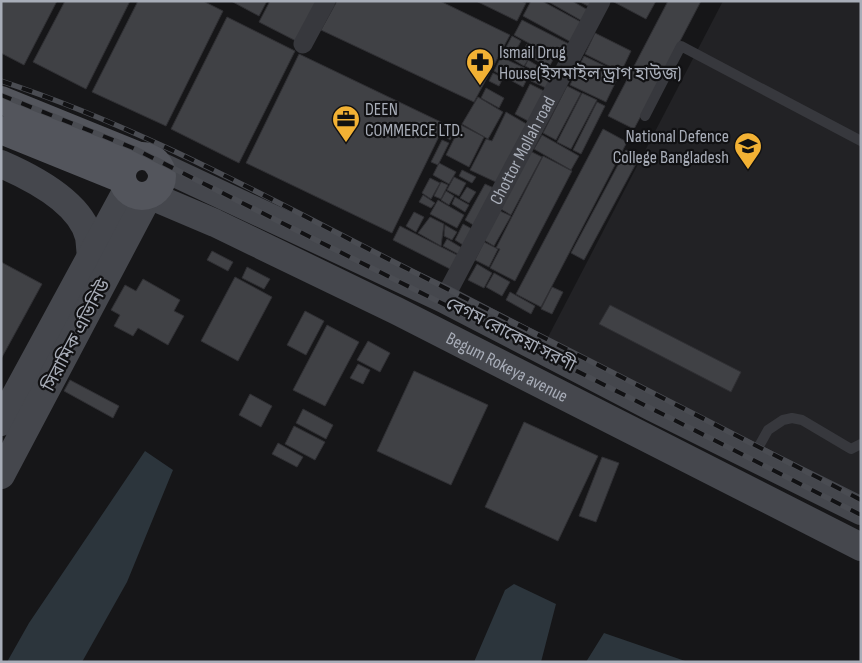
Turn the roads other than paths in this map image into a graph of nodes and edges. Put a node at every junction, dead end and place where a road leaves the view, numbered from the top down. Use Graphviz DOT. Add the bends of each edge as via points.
graph roads {
  1 [pos="326,1"];
  2 [pos="601,1"];
  3 [pos="303,44"];
  4 [pos="1,100"];
  5 [pos="645,116"];
  6 [pos="1,130"];
  7 [pos="861,141"];
  8 [pos="148,161"];
  9 [pos="1,164"];
  10 [pos="132,188"];
  11 [pos="91,256"];
  12 [pos="444,299"];
  13 [pos="54,349"];
  14 [pos="1,422"];
  15 [pos="861,444"];
  16 [pos="753,458"];
  17 [pos="1,475"];
  18 [pos="861,511"];
  19 [pos="861,546"];
  1 -- 3 [label="street"];
  2 -- 12 [label="street, Chottor Mollah road"];
  4 -- 8 [label="main road, বেগম রোকেয়া সরণী"];
  5 -- 7 [label="lane" via="681,46"];
  6 -- 10 [label="main road"];
  8 -- 10 [label="main road" via="133,158 124,167"];
  8 -- 10 [label="main road" via="161,170 161,182 158,187"];
  8 -- 12 [label="main road, বেগম রোকেয়া সরণী"];
  9 -- 11 [label="main road" via="46,188 66,203 88,235"];
  10 -- 11 [label="main road, সিরামিক এভিনিউ"];
  10 -- 13 [label="main road, সিরামিক এভিনিউ"];
  10 -- 19 [label="main road, Begum Rokeya avenue" via="215,223 405,316"];
  11 -- 13 [label="main road, সিরামিক এভিনিউ"];
  12 -- 16 [label="main road, বেগম রোকেয়া সরণী"];
  13 -- 14 [label="main road, সিরামিক এভিনিউ"];
  13 -- 17 [label="main road, সিরামিক এভিনিউ"];
  15 -- 16 [label="lane" via="851,448 802,420 792,418 768,430"];
  16 -- 18 [label="main road, বেগম রোকেয়া সরণী"];
}
